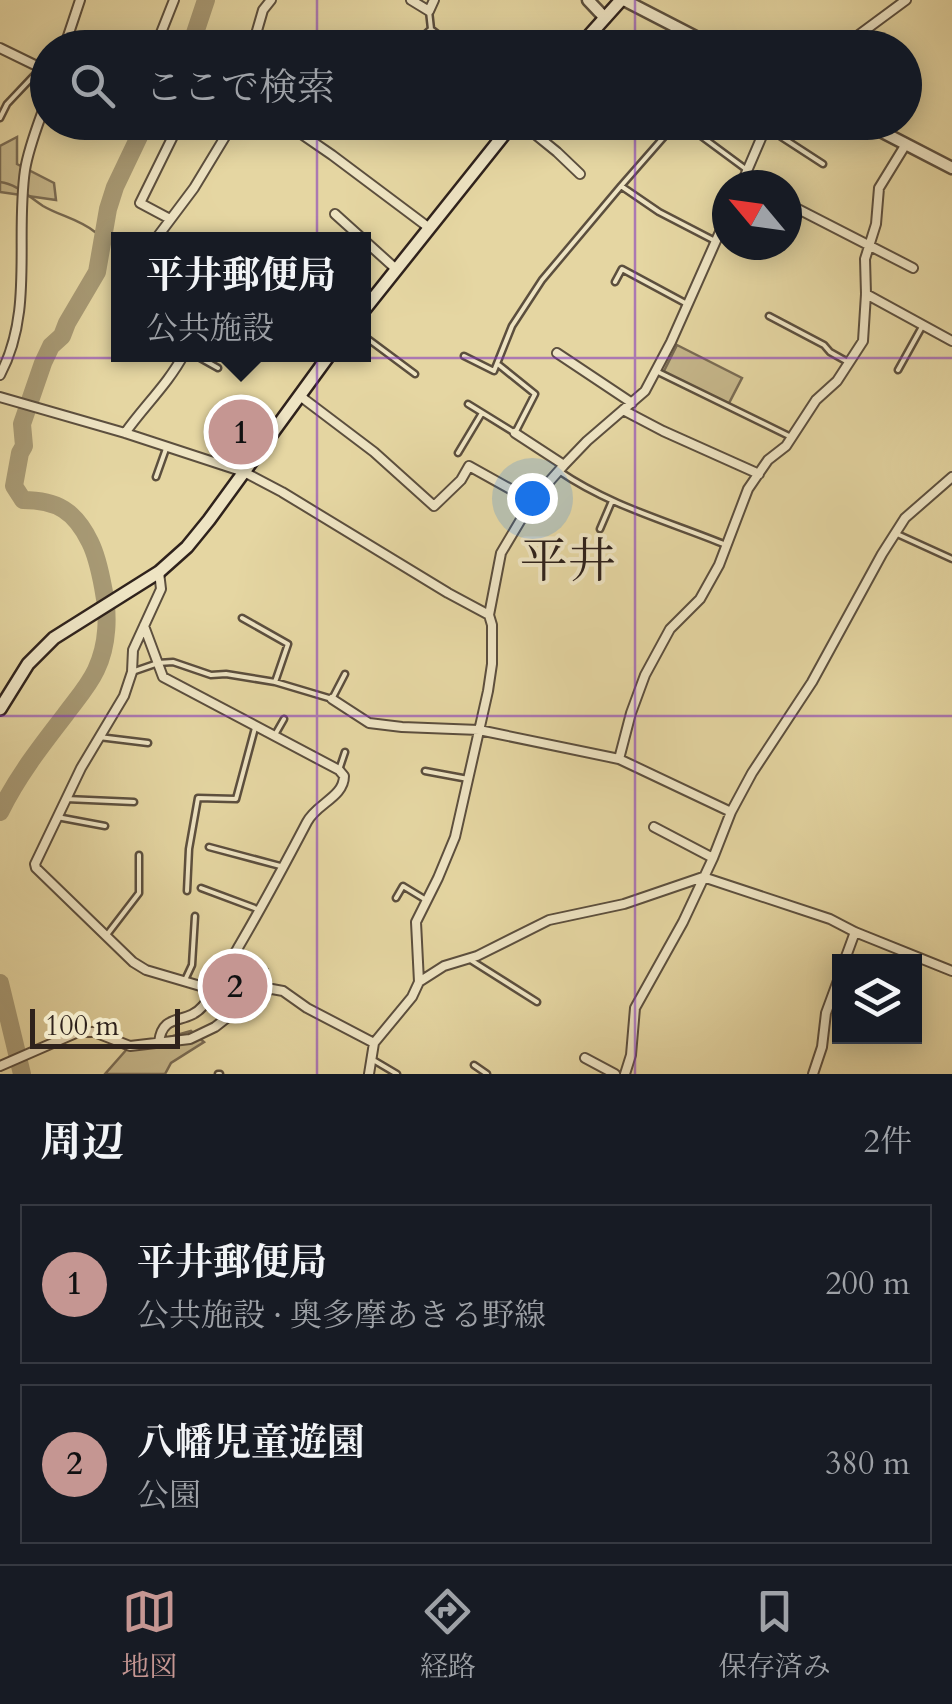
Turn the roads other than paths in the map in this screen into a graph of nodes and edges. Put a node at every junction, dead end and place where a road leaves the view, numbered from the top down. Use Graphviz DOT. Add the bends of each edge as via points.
graph roads {
  1 [pos="80,0"];
  2 [pos="174,0"];
  3 [pos="271,0"];
  4 [pos="411,0"];
  5 [pos="434,0"];
  6 [pos="588,0"];
  7 [pos="623,0"];
  8 [pos="906,0"];
  9 [pos="429,11"];
  10 [pos="605,18"];
  11 [pos="432,29"];
  12 [pos="70,30"];
  13 [pos="162,30"];
  14 [pos="257,30"];
  15 [pos="594,30"];
  16 [pos="682,30"];
  17 [pos="865,30"];
  18 [pos="0,48"];
  19 [pos="30,62"];
  20 [pos="30,82"];
  21 [pos="0,118"];
  22 [pos="34,140"];
  23 [pos="171,140"];
  24 [pos="223,140"];
  25 [pos="310,140"];
  26 [pos="502,140"];
  27 [pos="541,140"];
  28 [pos="664,140"];
  29 [pos="706,140"];
  30 [pos="761,140"];
  31 [pos="789,140"];
  32 [pos="898,140"];
  33 [pos="906,144"];
  34 [pos="578,156"];
  35 [pos="823,164"];
  36 [pos="570,166"];
  37 [pos="952,168"];
  38 [pos="748,170"];
  39 [pos="580,174"];
  40 [pos="622,186"];
  41 [pos="802,211"];
  42 [pos="334,214"];
  43 [pos="170,219"];
  44 [pos="428,227"];
  45 [pos="161,232"];
  46 [pos="355,232"];
  47 [pos="712,240"];
  48 [pos="371,246"];
  49 [pos="712,246"];
  50 [pos="869,246"];
  51 [pos="396,268"];
  52 [pos="913,268"];
  53 [pos="615,282"];
  54 [pos="866,294"];
  55 [pos="371,301"];
  56 [pos="687,304"];
  57 [pos="770,316"];
  58 [pos="923,325"];
  59 [pos="371,341"];
  60 [pos="952,341"];
  61 [pos="557,353"];
  62 [pos="464,356"];
  63 [pos="179,362"];
  64 [pos="207,362"];
  65 [pos="325,362"];
  66 [pos="850,363"];
  67 [pos="497,364"];
  68 [pos="218,368"];
  69 [pos="898,370"];
  70 [pos="656,372"];
  71 [pos="415,374"];
  72 [pos="0,375"];
  73 [pos="300,396"];
  74 [pos="5,398"];
  75 [pos="632,403"];
  76 [pos="468,404"];
  77 [pos="622,410"];
  78 [pos="482,413"];
  79 [pos="125,433"];
  80 [pos="515,433"];
  81 [pos="792,438"];
  82 [pos="167,446"];
  83 [pos="458,453"];
  84 [pos="562,468"];
  85 [pos="244,472"];
  86 [pos="759,474"];
  87 [pos="156,477"];
  88 [pos="952,477"];
  89 [pos="532,501"];
  90 [pos="612,502"];
  91 [pos="600,529"];
  92 [pos="895,534"];
  93 [pos="726,544"];
  94 [pos="952,560"];
  95 [pos="159,572"];
  96 [pos="489,615"];
  97 [pos="242,618"];
  98 [pos="144,626"];
  99 [pos="158,664"];
  100 [pos="132,672"];
  101 [pos="345,674"];
  102 [pos="274,682"];
  103 [pos="332,700"];
  104 [pos="0,709"];
  105 [pos="284,719"];
  106 [pos="256,728"];
  107 [pos="479,730"];
  108 [pos="99,737"];
  109 [pos="274,738"];
  110 [pos="148,743"];
  111 [pos="345,752"];
  112 [pos="619,759"];
  113 [pos="338,770"];
  114 [pos="425,771"];
  115 [pos="468,779"];
  116 [pos="66,799"];
  117 [pos="134,802"];
  118 [pos="731,812"];
  119 [pos="57,816"];
  120 [pos="105,826"];
  121 [pos="654,827"];
  122 [pos="210,847"];
  123 [pos="139,855"];
  124 [pos="713,858"];
  125 [pos="284,867"];
  126 [pos="703,877"];
  127 [pos="408,879"];
  128 [pos="403,886"];
  129 [pos="201,888"];
  130 [pos="187,891"];
  131 [pos="396,898"];
  132 [pos="426,900"];
  133 [pos="260,910"];
  134 [pos="195,916"];
  135 [pos="855,932"];
  136 [pos="106,936"];
  137 [pos="847,954"];
  138 [pos="469,960"];
  139 [pos="952,972"];
  140 [pos="185,980"];
  141 [pos="420,982"];
  142 [pos="214,990"];
  143 [pos="832,997"];
  144 [pos="536,1002"];
  145 [pos="158,1042"];
  146 [pos="374,1043"];
  147 [pos="370,1058"];
  148 [pos="585,1058"];
  149 [pos="474,1065"];
  150 [pos="0,1066"];
  151 [pos="370,1074"];
  152 [pos="397,1074"];
  153 [pos="487,1074"];
  154 [pos="615,1074"];
  155 [pos="625,1074"];
  156 [pos="813,1074"];
  1 -- 12 [label="street"];
  2 -- 13 [label="street"];
  3 -- 14 [label="street"];
  4 -- 9 [label="street"];
  5 -- 9 [label="street"];
  6 -- 10 [label="street"];
  7 -- 10 [label="main road"];
  7 -- 16 [label="street"];
  8 -- 17 [label="street"];
  9 -- 11 [label="lane"];
  10 -- 15 [label="main road"];
  18 -- 19 [label="street"];
  20 -- 21 [label="lane"];
  22 -- 72 [label="street" via="26,166 19,313"];
  23 -- 43 [label="street" via="140,202"];
  24 -- 43 [label="street"];
  25 -- 44 [label="street"];
  26 -- 44 [label="main road"];
  27 -- 36 [label="street"];
  28 -- 40 [label="lane"];
  29 -- 38 [label="lane"];
  30 -- 38 [label="street"];
  31 -- 35 [label="lane"];
  32 -- 33 [label="street"];
  33 -- 37 [label="street"];
  33 -- 50 [label="street" via="878,188"];
  34 -- 36 [label="street"];
  36 -- 39 [label="street"];
  40 -- 47 [label="lane"];
  40 -- 67 [label="lane" via="542,280"];
  41 -- 50 [label="street"];
  42 -- 46 [label="street"];
  43 -- 45 [label="street"];
  44 -- 51 [label="main road"];
  48 -- 51 [label="street"];
  49 -- 56 [label="street"];
  50 -- 52 [label="street"];
  50 -- 54 [label="street"];
  51 -- 55 [label="main road"];
  53 -- 56 [label="lane" via="622,269"];
  54 -- 58 [label="street"];
  54 -- 66 [label="street" via="864,337"];
  56 -- 70 [label="street"];
  57 -- 66 [label="lane"];
  58 -- 60 [label="street"];
  58 -- 69 [label="lane"];
  59 -- 71 [label="lane"];
  61 -- 75 [label="street"];
  62 -- 67 [label="lane" via="494,371"];
  63 -- 79 [label="street"];
  64 -- 68 [label="lane"];
  65 -- 73 [label="main road"];
  66 -- 81 [label="street"];
  67 -- 80 [label="lane" via="535,394"];
  70 -- 75 [label="street"];
  70 -- 81 [label="lane"];
  73 -- 85 [label="main road"];
  73 -- 89 [label="street" via="434,506 469,466"];
  74 -- 79 [label="street"];
  75 -- 77 [label="street"];
  76 -- 78 [label="lane"];
  77 -- 84 [label="street"];
  77 -- 86 [label="street"];
  78 -- 80 [label="lane"];
  78 -- 83 [label="lane"];
  79 -- 82 [label="street"];
  80 -- 84 [label="street"];
  81 -- 86 [label="street"];
  82 -- 85 [label="street"];
  82 -- 87 [label="lane"];
  84 -- 89 [label="street"];
  84 -- 90 [label="lane"];
  85 -- 95 [label="main road" via="194,539"];
  85 -- 96 [label="street"];
  86 -- 93 [label="street"];
  88 -- 92 [label="street"];
  89 -- 96 [label="street" via="501,552"];
  90 -- 91 [label="lane"];
  90 -- 93 [label="lane"];
  92 -- 94 [label="lane"];
  92 -- 118 [label="street"];
  93 -- 112 [label="street" via="700,599 670,629 645,675"];
  95 -- 98 [label="street" via="161,589"];
  95 -- 104 [label="main road" via="54,638"];
  96 -- 107 [label="street" via="492,664"];
  97 -- 102 [label="lane" via="288,644"];
  98 -- 99 [label="street"];
  98 -- 100 [label="street"];
  99 -- 100 [label="lane"];
  99 -- 102 [label="lane"];
  99 -- 106 [label="street" via="163,677"];
  100 -- 108 [label="street"];
  101 -- 103 [label="lane"];
  102 -- 103 [label="lane"];
  103 -- 107 [label="street" via="370,723"];
  105 -- 109 [label="lane"];
  106 -- 109 [label="street"];
  106 -- 130 [label="lane" via="236,800 198,798"];
  107 -- 112 [label="street"];
  107 -- 115 [label="street"];
  108 -- 110 [label="lane"];
  108 -- 116 [label="street"];
  109 -- 113 [label="street"];
  111 -- 113 [label="lane"];
  112 -- 118 [label="street"];
  113 -- 125 [label="street" via="344,785 310,815"];
  114 -- 115 [label="lane"];
  115 -- 132 [label="street" via="455,837"];
  116 -- 117 [label="lane"];
  116 -- 119 [label="street"];
  118 -- 124 [label="street"];
  119 -- 120 [label="lane"];
  119 -- 136 [label="street" via="36,868"];
  121 -- 124 [label="street"];
  122 -- 125 [label="lane"];
  123 -- 136 [label="lane" via="140,893"];
  124 -- 126 [label="street"];
  125 -- 133 [label="street"];
  126 -- 135 [label="street"];
  126 -- 138 [label="street" via="550,920"];
  126 -- 155 [label="street" via="634,1008"];
  127 -- 128 [label="lane"];
  128 -- 131 [label="lane"];
  128 -- 132 [label="lane"];
  129 -- 133 [label="lane"];
  132 -- 141 [label="street" via="415,933"];
  133 -- 142 [label="street"];
  134 -- 140 [label="lane"];
  135 -- 137 [label="street"];
  135 -- 139 [label="street"];
  136 -- 140 [label="street" via="146,970"];
  138 -- 141 [label="street"];
  138 -- 144 [label="lane"];
  140 -- 142 [label="street"];
  141 -- 146 [label="street"];
  142 -- 145 [label="street" via="193,1016 164,1026"];
  143 -- 156 [label="street"];
  145 -- 146 [label="street" via="216,1028 272,989"];
  145 -- 150 [label="street" via="122,1044 78,1032"];
  146 -- 147 [label="street"];
  147 -- 151 [label="street"];
  147 -- 152 [label="lane"];
  148 -- 154 [label="street"];
  149 -- 153 [label="lane"];
}
